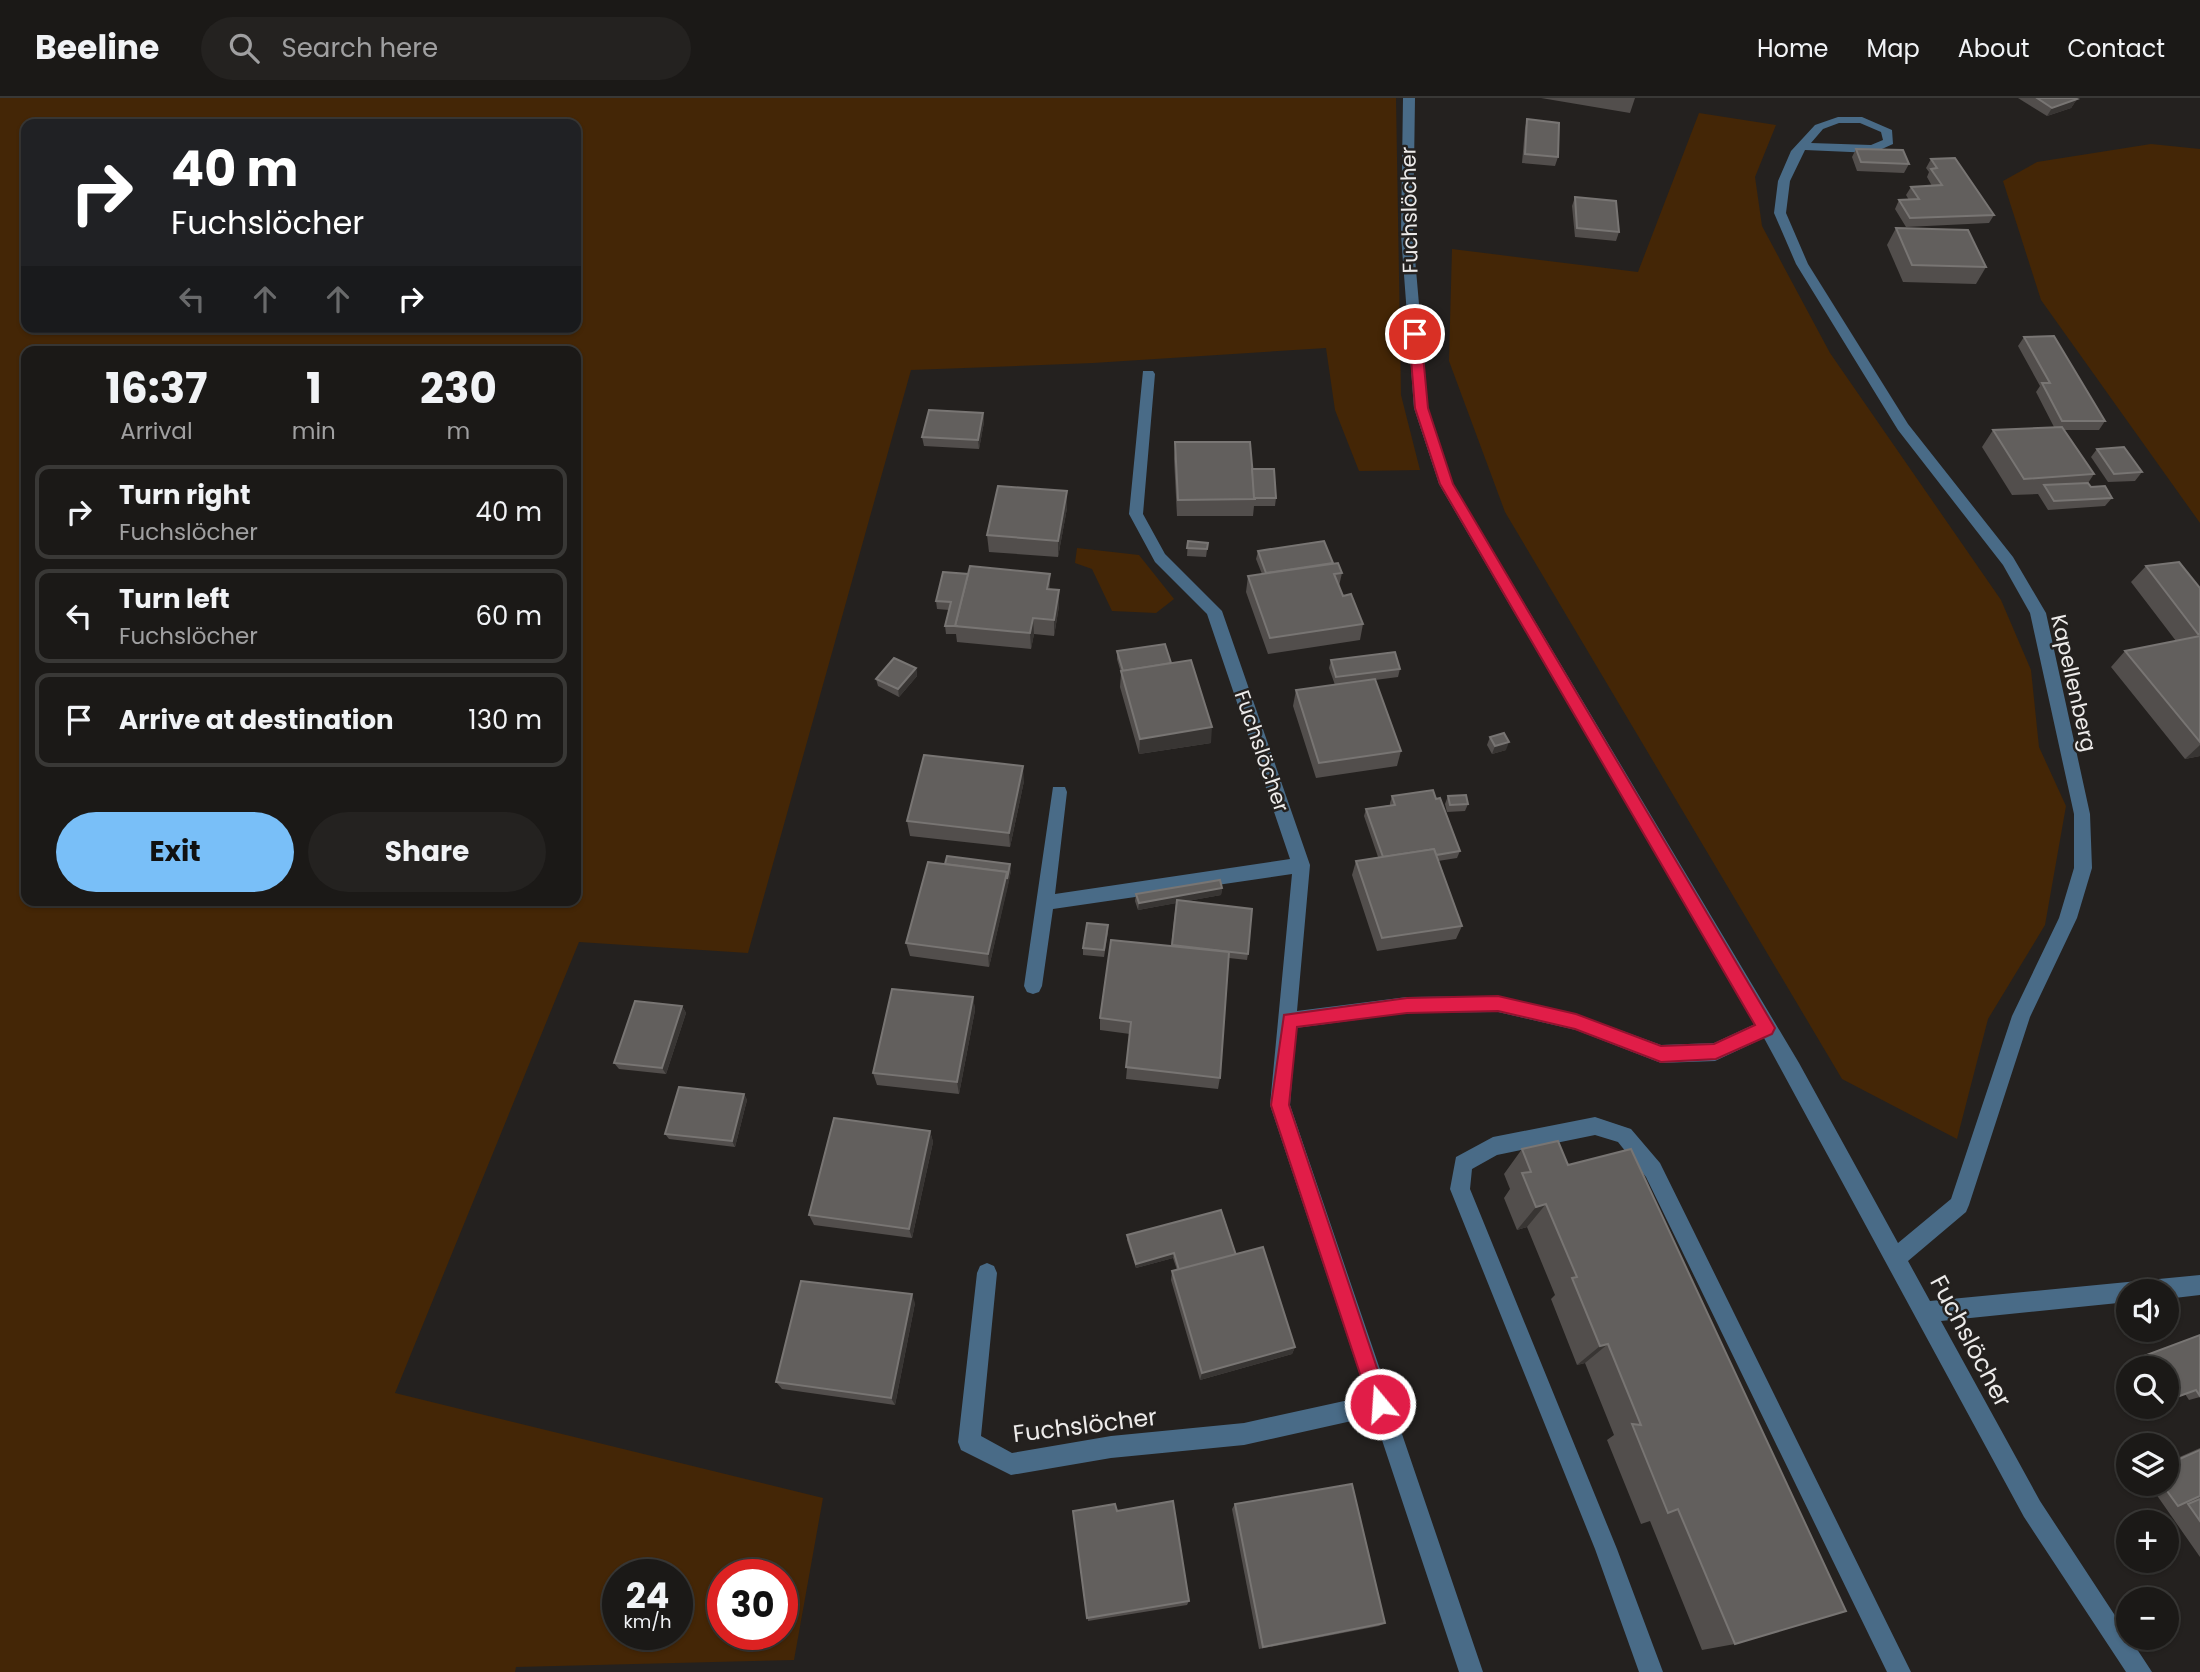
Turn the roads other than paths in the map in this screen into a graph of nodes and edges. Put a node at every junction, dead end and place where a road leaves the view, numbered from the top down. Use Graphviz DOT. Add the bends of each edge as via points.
graph roads {
  1 [pos="1409,98"];
  2 [pos="1802,146"];
  3 [pos="1148,374"];
  4 [pos="1059,792"];
  5 [pos="1301,865"];
  6 [pos="1045,903"];
  7 [pos="1033,986"];
  8 [pos="1290,1020"];
  9 [pos="1766,1028"];
  10 [pos="1896,1258"];
  11 [pos="987,1273"];
  12 [pos="2200,1285"];
  13 [pos="2179,1287"];
  14 [pos="2116,1293"];
  15 [pos="1925,1312"];
  16 [pos="1380,1404"];
  17 [pos="1471,1672"];
  18 [pos="1651,1672"];
  19 [pos="1899,1672"];
  20 [pos="2140,1672"];
  1 -- 9 [label="street, Fuchslöcher" via="1407,235 1422,408 1446,484"];
  2 -- 2 [label="street, Kapellenberg" via="1819,127 1838,120 1862,120 1886,130 1889,142 1873,149"];
  2 -- 10 [label="street, Kapellenberg" via="1784,181 1780,213 1802,264 1903,427 2008,561 2038,613 2082,814 2083,867 2068,918 2021,1016 1959,1205"];
  3 -- 5 [label="street, Fuchslöcher" via="1136,514 1160,558 1214,611"];
  4 -- 6 [label="street"];
  5 -- 6 [label="street"];
  5 -- 8 [label="street, Fuchslöcher"];
  6 -- 7 [label="street"];
  8 -- 9 [label="street" via="1407,1005 1498,1004 1576,1022 1661,1054 1716,1052"];
  8 -- 16 [label="street, Fuchslöcher" via="1280,1105"];
  9 -- 10 [label="street, Fuchslöcher"];
  10 -- 15 [label="street, Fuchslöcher"];
  11 -- 16 [label="street, Fuchslöcher" via="968,1442 1011,1464 1111,1447 1244,1434"];
  12 -- 13 [label="street"];
  14 -- 15 [label="street"];
  15 -- 20 [label="street, Fuchslöcher" via="2032,1508"];
  16 -- 17 [label="street, Fuchslöcher"];
  18 -- 19 [label="street" via="1460,1189 1463,1164 1493,1146 1595,1126 1624,1135 1653,1170"];
}
